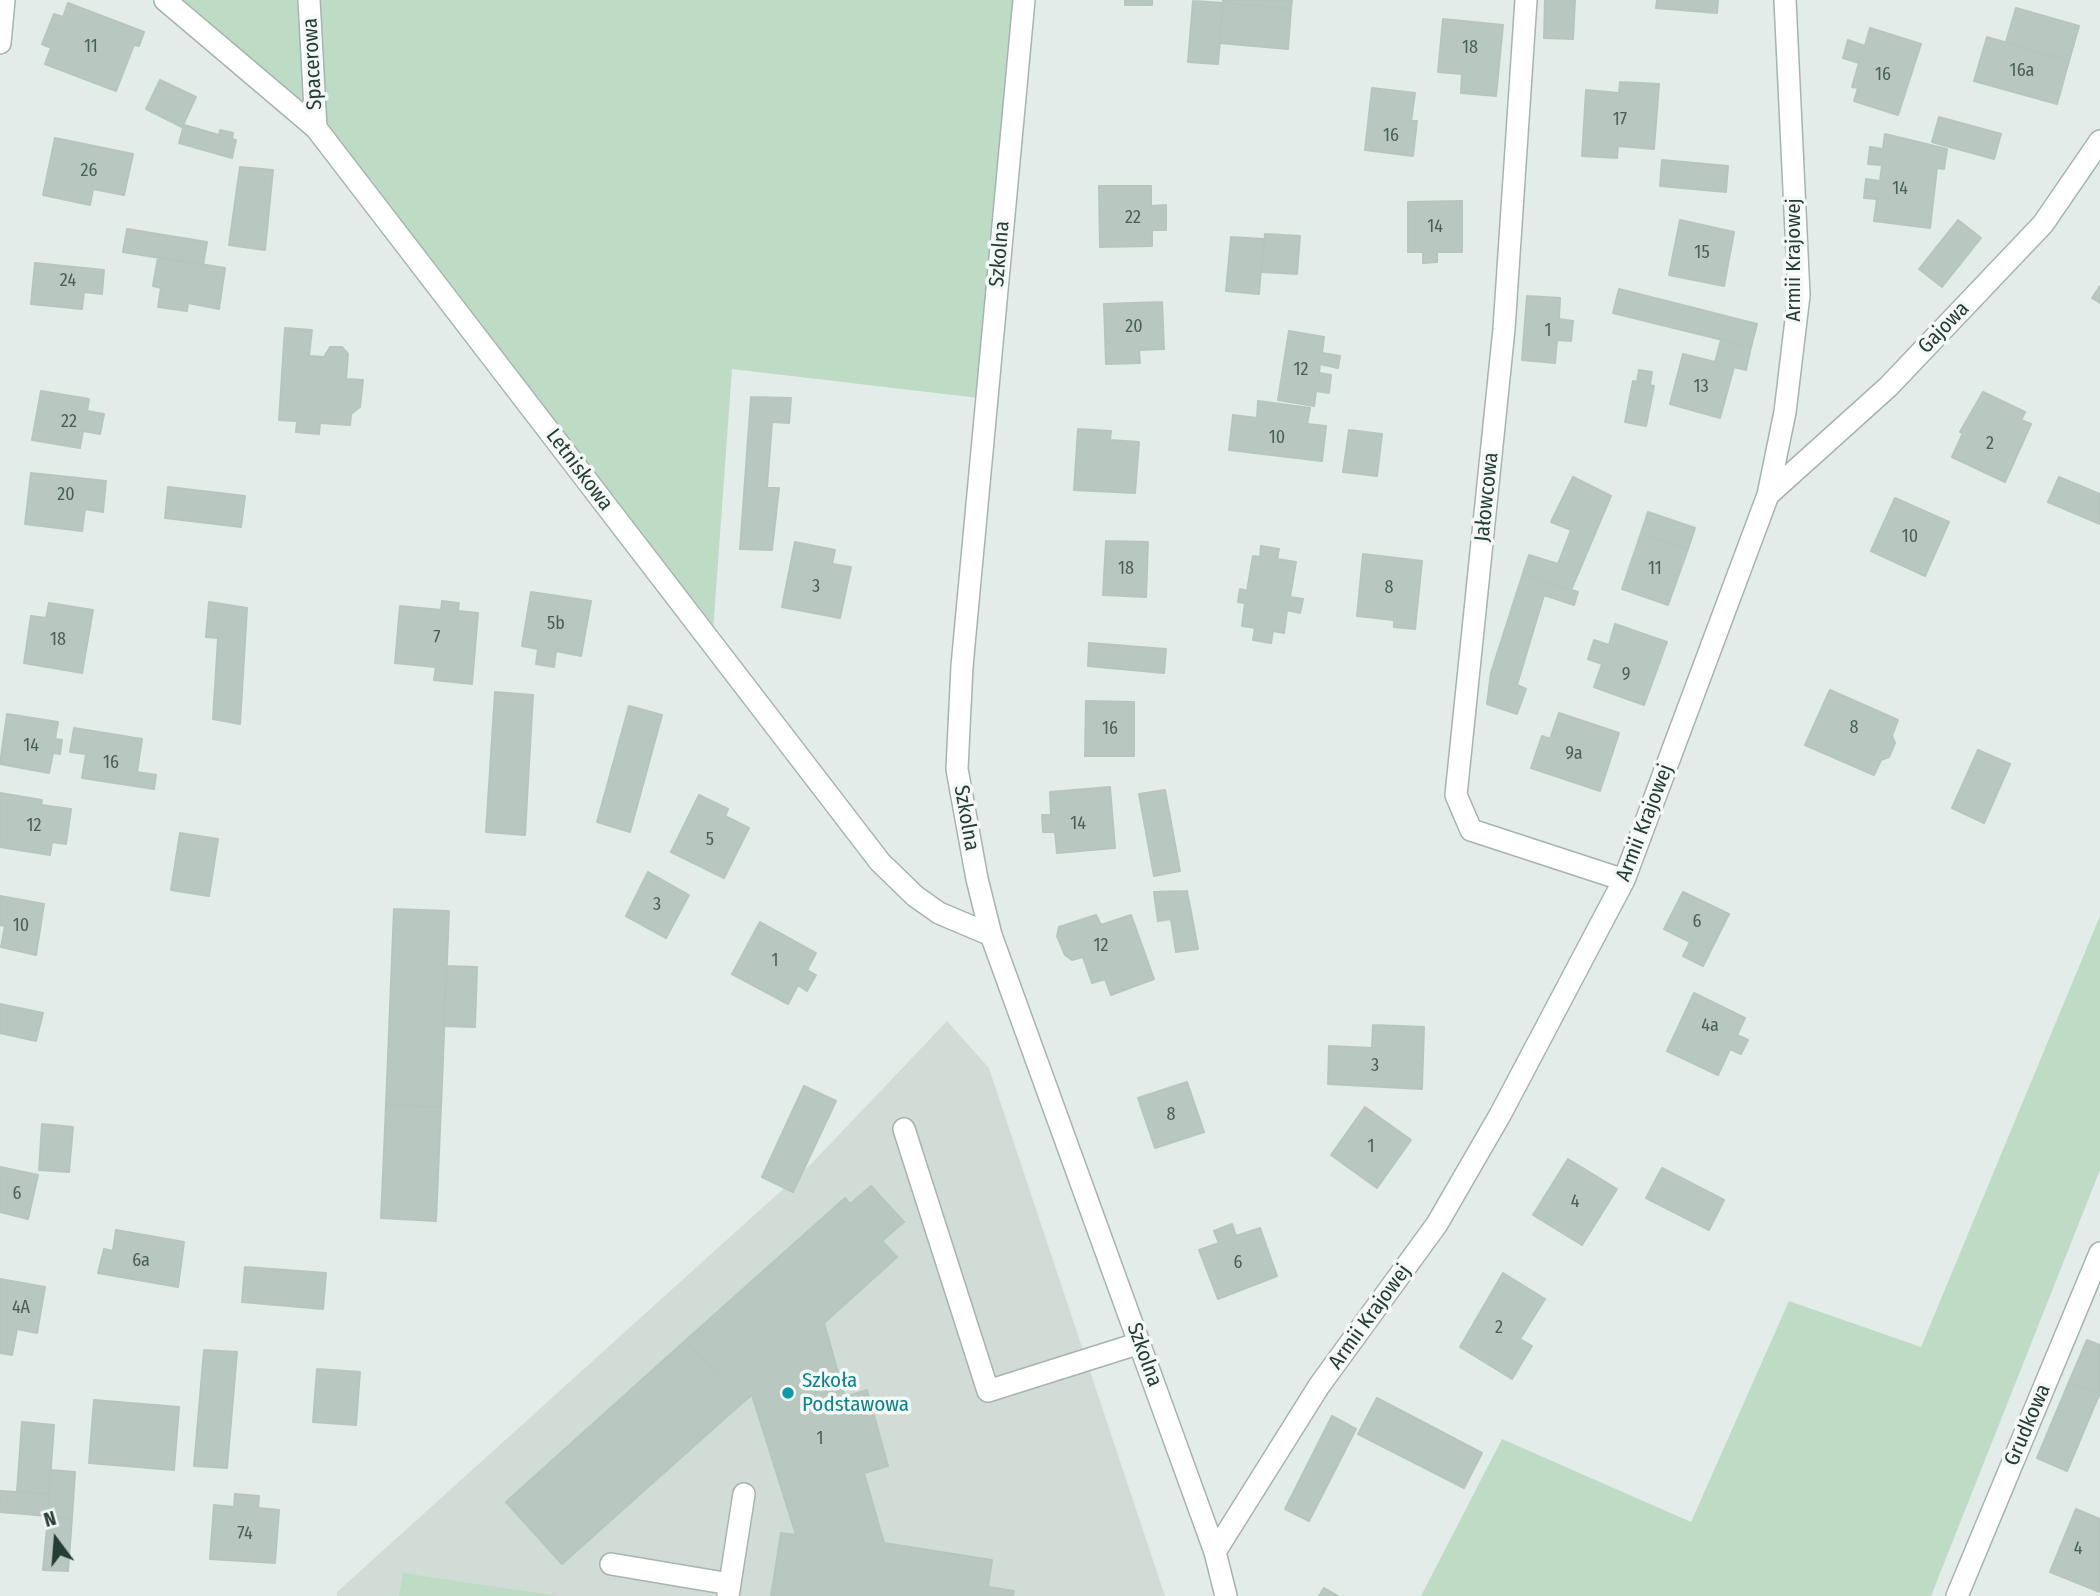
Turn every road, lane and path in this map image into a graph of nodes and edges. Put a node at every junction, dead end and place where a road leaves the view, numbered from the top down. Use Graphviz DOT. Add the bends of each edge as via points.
graph roads {
  1 [pos="4,0"];
  2 [pos="165,0"];
  3 [pos="309,0"];
  4 [pos="1024,0"];
  5 [pos="1526,0"];
  6 [pos="1785,0"];
  7 [pos="0,43"];
  8 [pos="316,128"];
  9 [pos="2100,141"];
  10 [pos="1768,495"];
  11 [pos="1624,880"];
  12 [pos="992,935"];
  13 [pos="904,1129"];
  14 [pos="2100,1253"];
  15 [pos="1140,1343"];
  16 [pos="744,1494"];
  17 [pos="1215,1552"];
  18 [pos="611,1564"];
  19 [pos="729,1590"];
  20 [pos="1226,1596"];
  21 [pos="1957,1596"];
  1 -- 7 [label="street"];
  2 -- 8 [label="street, Letniskowa"];
  3 -- 8 [label="street, Spacerowa"];
  4 -- 12 [label="street, Szkolna" via="962,666 957,769"];
  5 -- 11 [label="street, Jałowcowa" via="1504,329 1456,795 1471,830"];
  6 -- 10 [label="street, Armii Krajowej" via="1799,295 1785,412"];
  8 -- 12 [label="street, Letniskowa" via="880,862 915,897 939,913"];
  9 -- 10 [label="street, Gajowa" via="2043,224 1888,387"];
  10 -- 11 [label="street, Armii Krajowej"];
  11 -- 17 [label="street, Armii Krajowej" via="1437,1224 1319,1386"];
  12 -- 15 [label="street, Szkolna"];
  13 -- 15 [label="street" via="988,1391"];
  14 -- 21 [label="street, Grudkowa"];
  15 -- 17 [label="street, Szkolna"];
  16 -- 19 [label="street"];
  17 -- 20 [label="street, Szkolna"];
  18 -- 19 [label="street"];
}
